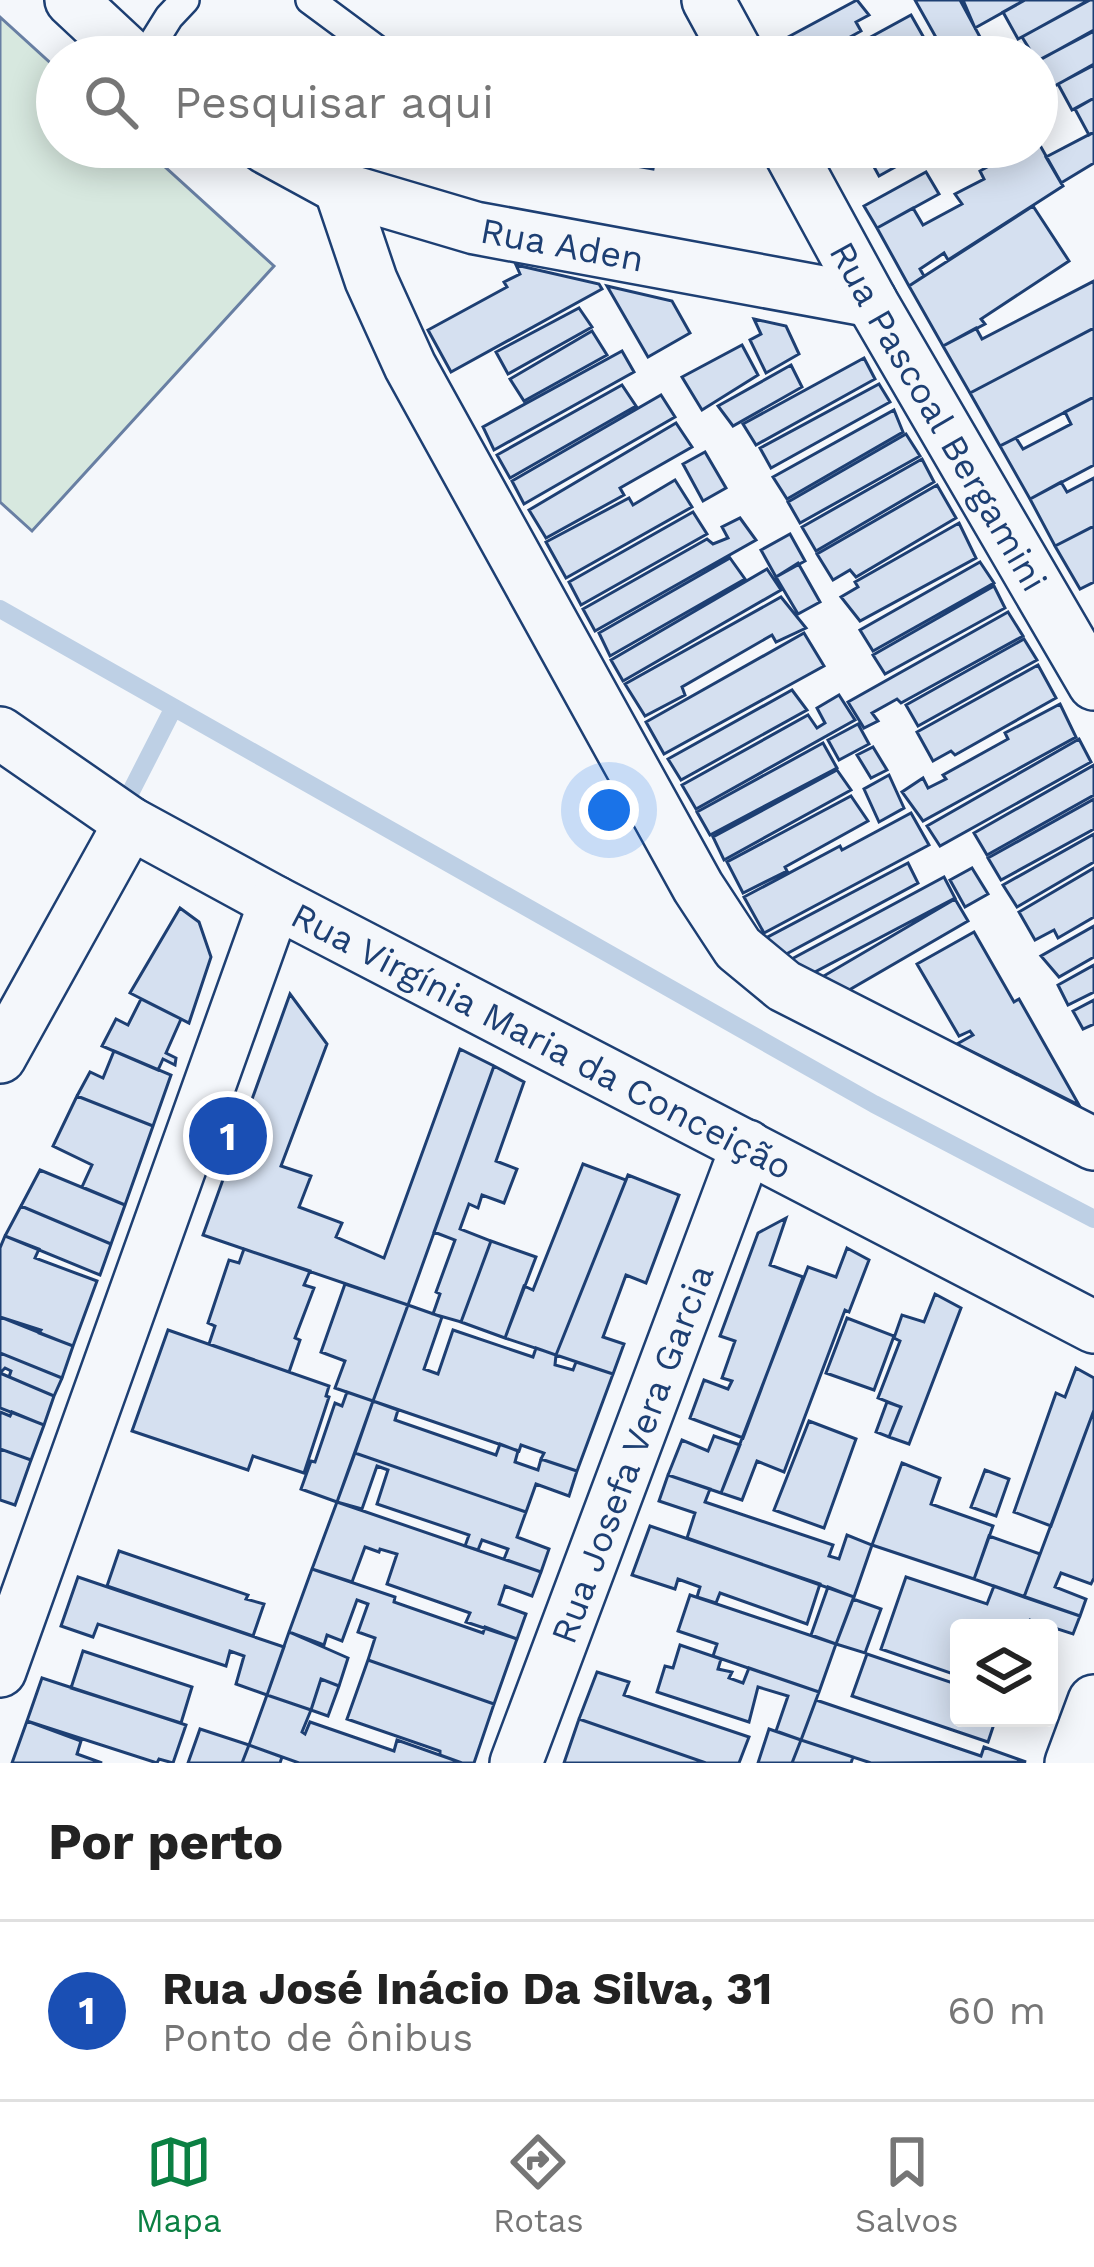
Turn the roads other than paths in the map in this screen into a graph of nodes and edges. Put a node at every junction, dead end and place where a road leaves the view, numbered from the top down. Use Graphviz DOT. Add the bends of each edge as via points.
graph roads {
  1 [pos="71,0"];
  2 [pos="185,0"];
  3 [pos="310,0"];
  4 [pos="708,0"];
  5 [pos="110,36"];
  6 [pos="156,36"];
  7 [pos="359,36"];
  8 [pos="728,36"];
  9 [pos="303,168"];
  10 [pos="799,168"];
  11 [pos="340,188"];
  12 [pos="871,301"];
  13 [pos="1094,684"];
  14 [pos="0,733"];
  15 [pos="130,824"];
  16 [pos="275,902"];
  17 [pos="0,1057"];
  18 [pos="1094,1144"];
  19 [pos="747,1146"];
  20 [pos="1094,1327"];
  21 [pos="0,1671"];
  22 [pos="1094,1701"];
  23 [pos="516,1763"];
  24 [pos="1071,1763"];
  1 -- 5 [label="street"];
  2 -- 6 [label="lane"];
  3 -- 7 [label="lane"];
  4 -- 8 [label="street"];
  9 -- 11 [label="street, Rua Aden"];
  10 -- 12 [label="street, Rua Pascoal Bergamini"];
  11 -- 12 [label="street, Rua Aden" via="475,228"];
  11 -- 18 [label="street" via="410,366 738,948 784,986"];
  12 -- 13 [label="street, Rua Pascoal Bergamini"];
  14 -- 15 [label="street, Rua Virgínia Maria da Conceição"];
  15 -- 16 [label="street, Rua Virgínia Maria da Conceição"];
  15 -- 17 [label="street"];
  16 -- 19 [label="street, Rua Virgínia Maria da Conceição"];
  16 -- 21 [label="street"];
  19 -- 20 [label="street, Rua Virgínia Maria da Conceição"];
  19 -- 23 [label="street, Rua Josefa Vera Garcia"];
  22 -- 24 [label="street"];
}
